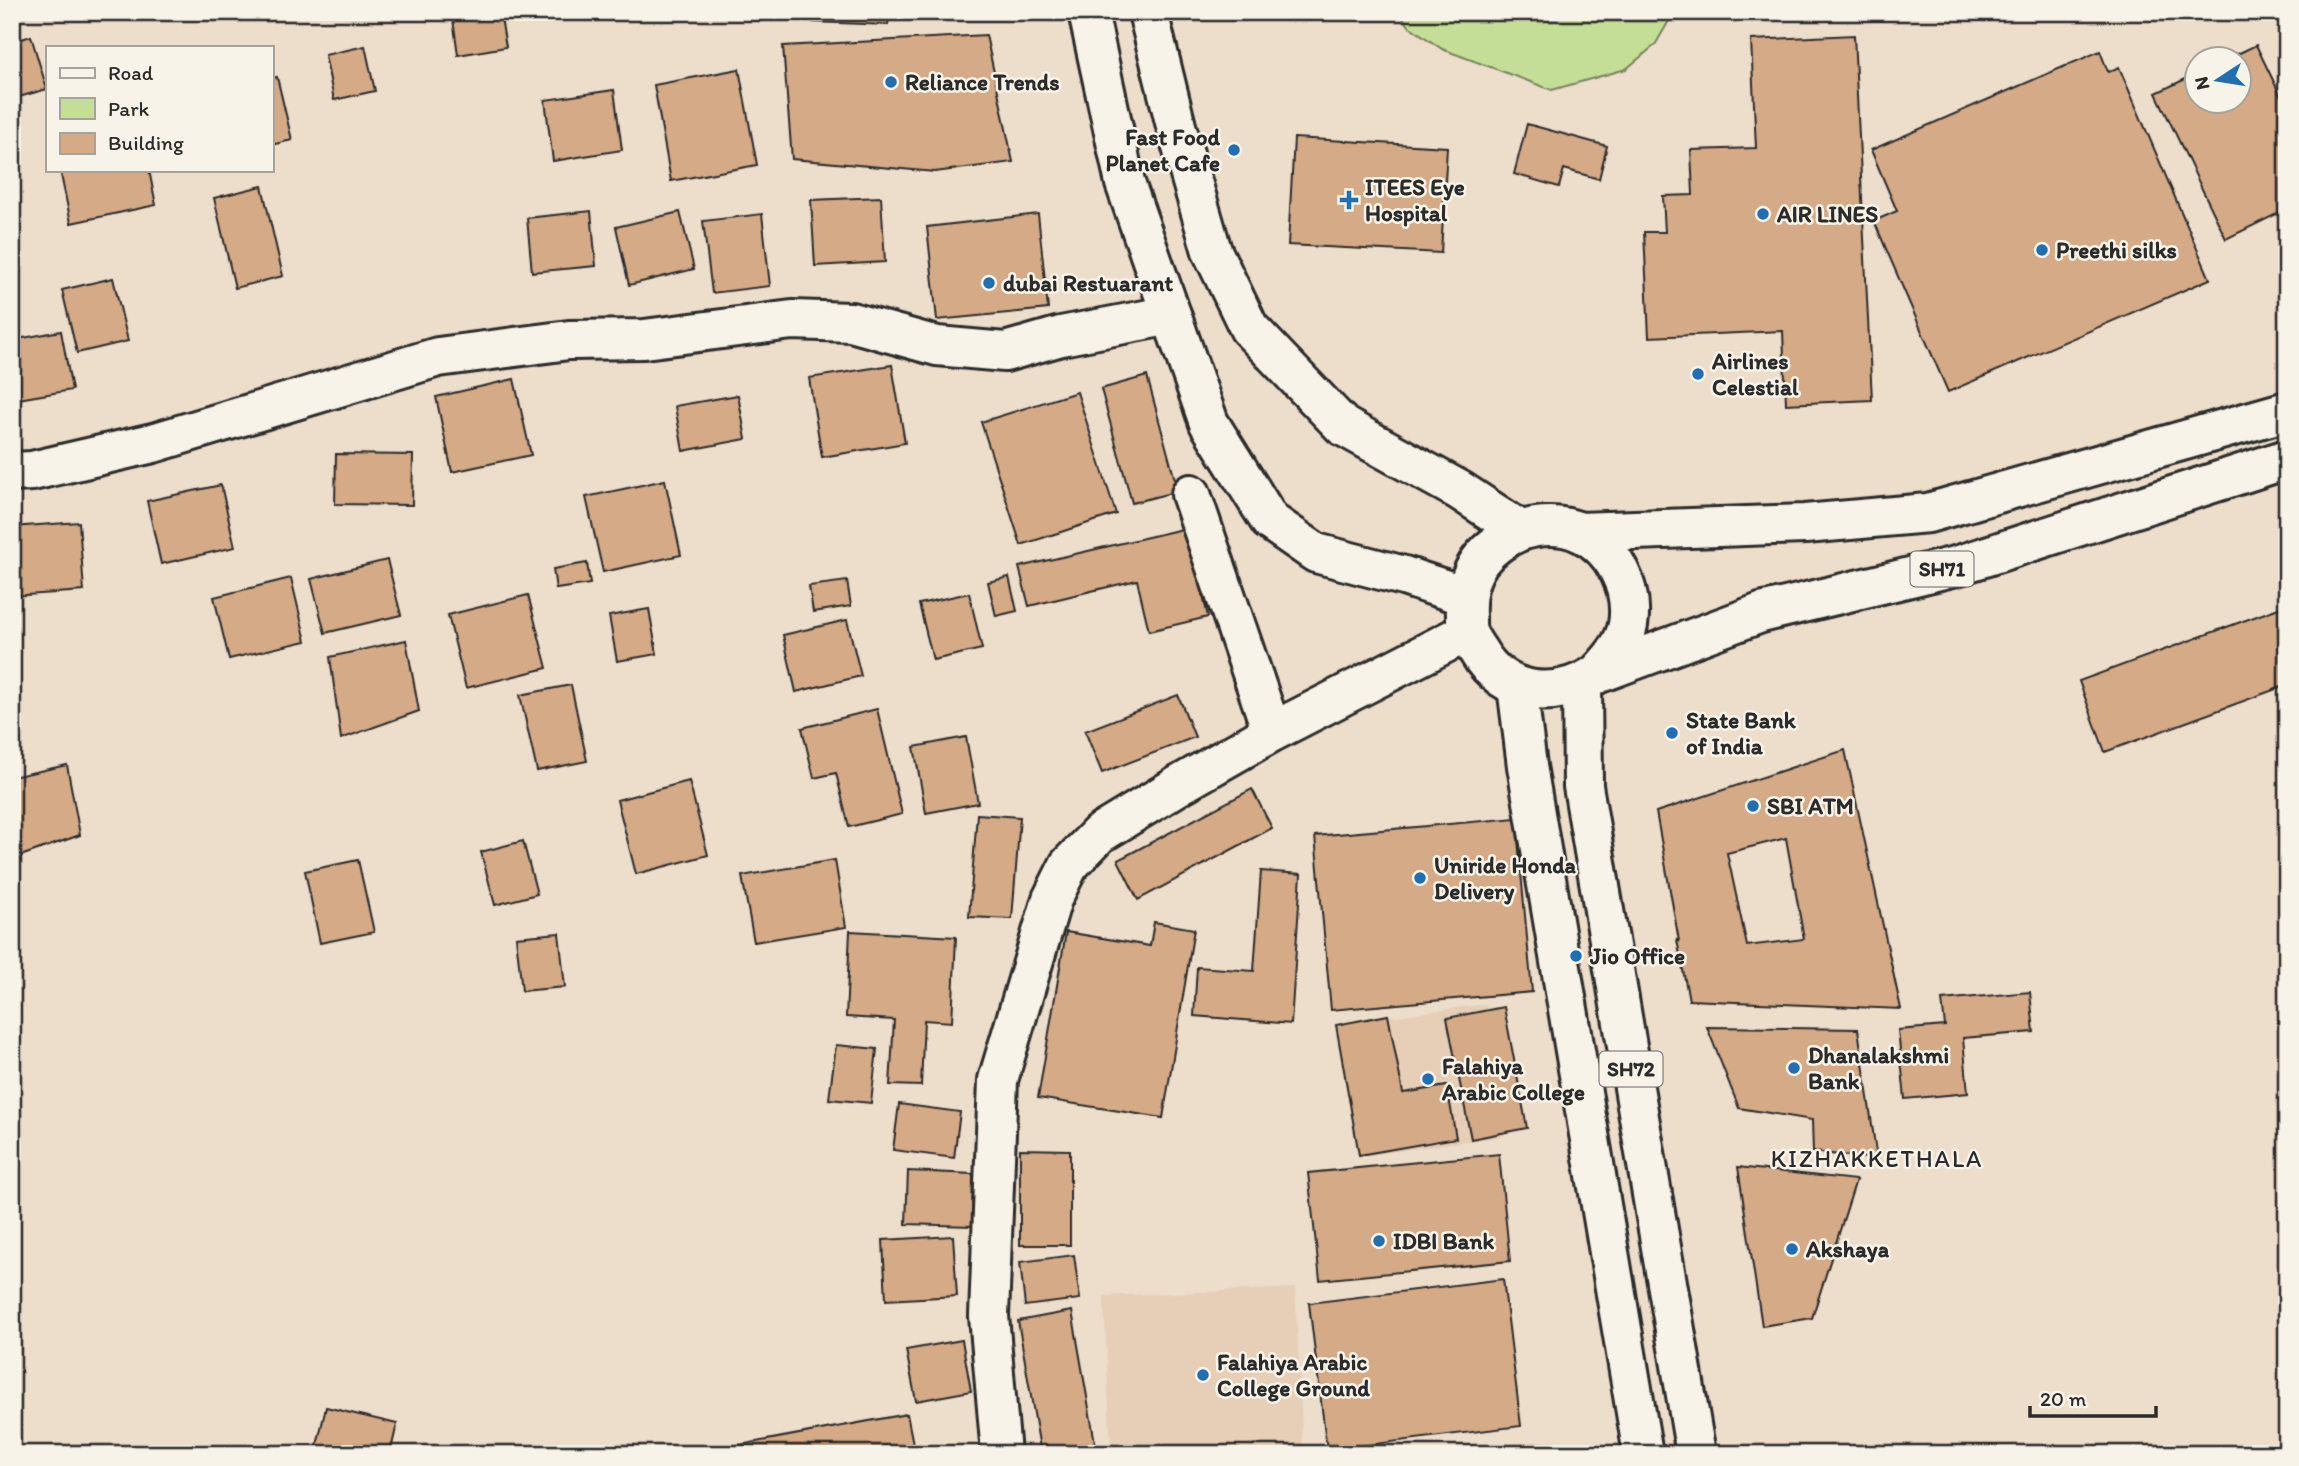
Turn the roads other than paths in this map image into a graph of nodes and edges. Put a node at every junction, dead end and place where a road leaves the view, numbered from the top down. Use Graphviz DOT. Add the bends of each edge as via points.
graph roads {
  1 [pos="1088,12"];
  2 [pos="1148,12"];
  3 [pos="1171,315"];
  4 [pos="2287,411"];
  5 [pos="2287,459"];
  6 [pos="12,472"];
  7 [pos="1191,494"];
  8 [pos="1520,530"];
  9 [pos="1579,532"];
  10 [pos="1466,614"];
  11 [pos="1590,679"];
  12 [pos="1517,687"];
  13 [pos="1272,732"];
  14 [pos="1002,1454"];
  15 [pos="1643,1454"];
  16 [pos="1696,1454"];
  1 -- 3 [label="main road" via="1125,183"];
  2 -- 8 [label="main road" via="1212,250 1249,328 1343,426 1459,490"];
  3 -- 6 [label="main road" via="1005,352 937,346 851,322 792,320 645,339 569,340 438,358 153,443"];
  3 -- 10 [label="main road" via="1209,423 1270,521 1316,553 1404,576"];
  4 -- 9 [label="main road" via="1928,513 1805,524"];
  5 -- 11 [label="main road, SH71" via="1956,566 1760,613"];
  7 -- 13 [label="main road"];
  8 -- 9 [label="main road" via="1549,526"];
  8 -- 10 [label="main road" via="1494,545 1474,567"];
  9 -- 11 [label="main road" via="1609,555 1620,570 1629,598 1628,626 1616,653"];
  10 -- 12 [label="main road, SH71" via="1486,665"];
  10 -- 13 [label="main road"];
  11 -- 12 [label="main road, SH71" via="1561,690 1538,692"];
  11 -- 16 [label="main road, SH72" via="1583,786"];
  12 -- 15 [label="main road, SH72"];
  13 -- 14 [label="main road" via="1099,834 1069,865 1052,899 998,1080 989,1316"];
}
